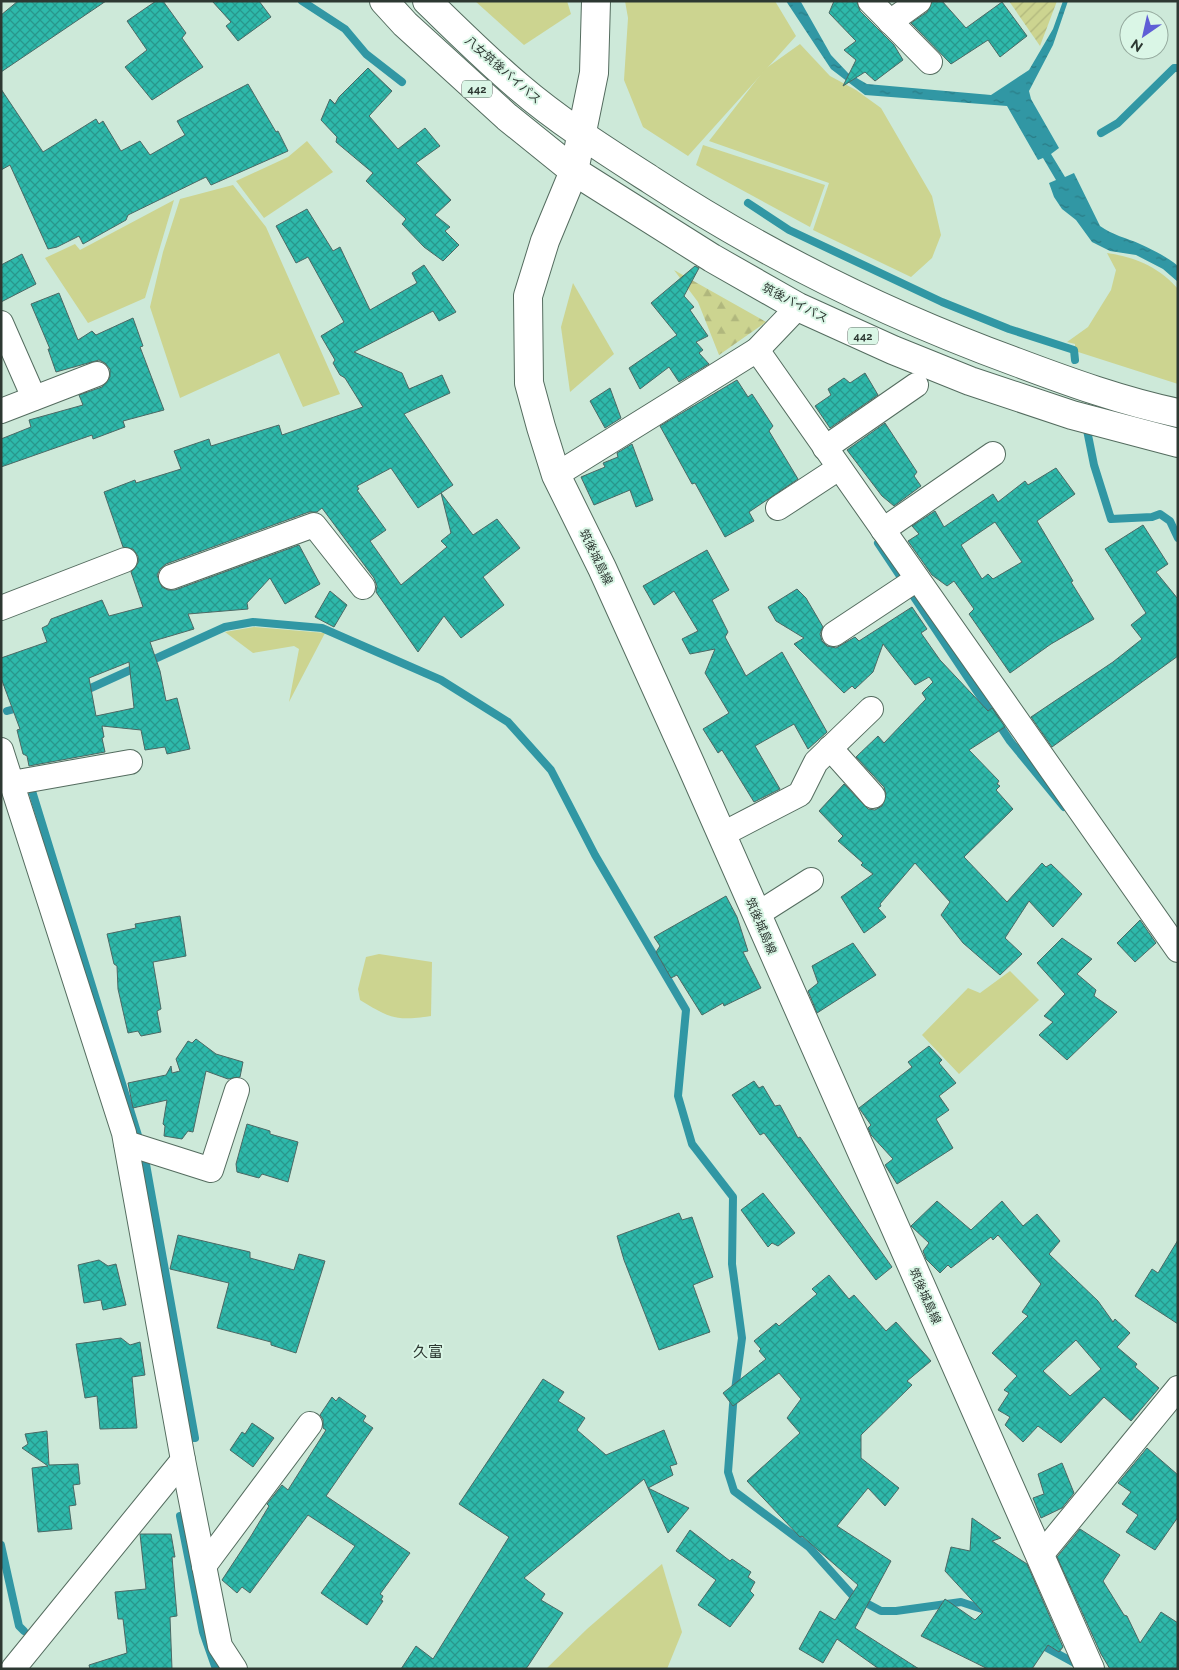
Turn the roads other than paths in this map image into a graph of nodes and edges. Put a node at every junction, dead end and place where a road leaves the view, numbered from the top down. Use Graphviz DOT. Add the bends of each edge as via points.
graph roads {
  1 [pos="384,1"];
  2 [pos="427,1"];
  3 [pos="596,1"];
  4 [pos="870,1"];
  5 [pos="919,1"];
  6 [pos="890,22"];
  7 [pos="930,62"];
  8 [pos="581,135"];
  9 [pos="574,171"];
  10 [pos="798,306"];
  11 [pos="1,323"];
  12 [pos="757,350"];
  13 [pos="97,374"];
  14 [pos="916,385"];
  15 [pos="34,398"];
  16 [pos="1,411"];
  17 [pos="1178,413"];
  18 [pos="1178,443"];
  19 [pos="825,448"];
  20 [pos="994,454"];
  21 [pos="840,468"];
  22 [pos="556,475"];
  23 [pos="778,508"];
  24 [pos="883,530"];
  25 [pos="125,560"];
  26 [pos="171,577"];
  27 [pos="917,579"];
  28 [pos="363,587"];
  29 [pos="1,608"];
  30 [pos="834,634"];
  31 [pos="870,709"];
  32 [pos="830,748"];
  33 [pos="1,750"];
  34 [pos="130,762"];
  35 [pos="12,783"];
  36 [pos="873,796"];
  37 [pos="721,835"];
  38 [pos="811,880"];
  39 [pos="756,915"];
  40 [pos="1178,950"];
  41 [pos="237,1090"];
  42 [pos="126,1143"];
  43 [pos="1178,1388"];
  44 [pos="310,1424"];
  45 [pos="183,1460"];
  46 [pos="1041,1555"];
  47 [pos="204,1566"];
  48 [pos="13,1669"];
  49 [pos="235,1669"];
  50 [pos="1090,1669"];
  1 -- 9 [label="main road, 442" via="507,117"];
  2 -- 8 [label="main road, 八女筑後バイパス / 442" via="519,87"];
  3 -- 8 [label="main road, 筑後城島線" via="594,73"];
  4 -- 6 [label="street"];
  5 -- 6 [label="street"];
  6 -- 7 [label="street"];
  8 -- 9 [label="main road, 筑後城島線"];
  8 -- 17 [label="main road, 442" via="752,243 839,288 988,352 1099,393"];
  9 -- 10 [label="main road, 筑後バイパス / 442" via="712,258"];
  9 -- 22 [label="main road, 筑後城島線" via="545,241 528,296 529,383"];
  10 -- 12 [label="street"];
  10 -- 18 [label="main road, 筑後バイパス / 442" via="970,381 1072,415"];
  11 -- 15 [label="street"];
  12 -- 19 [label="street"];
  12 -- 22 [label="street"];
  13 -- 15 [label="street"];
  14 -- 19 [label="street"];
  15 -- 16 [label="street"];
  19 -- 21 [label="street"];
  20 -- 24 [label="street"];
  21 -- 23 [label="street"];
  21 -- 24 [label="street"];
  22 -- 37 [label="main road, 筑後城島線" via="602,568"];
  24 -- 27 [label="street"];
  25 -- 29 [label="street"];
  26 -- 28 [label="street" via="314,525"];
  27 -- 30 [label="street"];
  27 -- 40 [label="street"];
  31 -- 32 [label="street"];
  32 -- 36 [label="street"];
  32 -- 37 [label="street" via="816,762 800,794"];
  33 -- 35 [label="street"];
  34 -- 35 [label="street"];
  35 -- 42 [label="street"];
  37 -- 39 [label="main road, 筑後城島線"];
  38 -- 39 [label="street"];
  39 -- 46 [label="main road, 筑後城島線"];
  41 -- 42 [label="street" via="210,1170"];
  42 -- 45 [label="street"];
  43 -- 46 [label="street"];
  44 -- 47 [label="street"];
  45 -- 47 [label="street"];
  45 -- 48 [label="street"];
  46 -- 50 [label="main road, 筑後城島線"];
  47 -- 49 [label="street" via="220,1646"];
}
